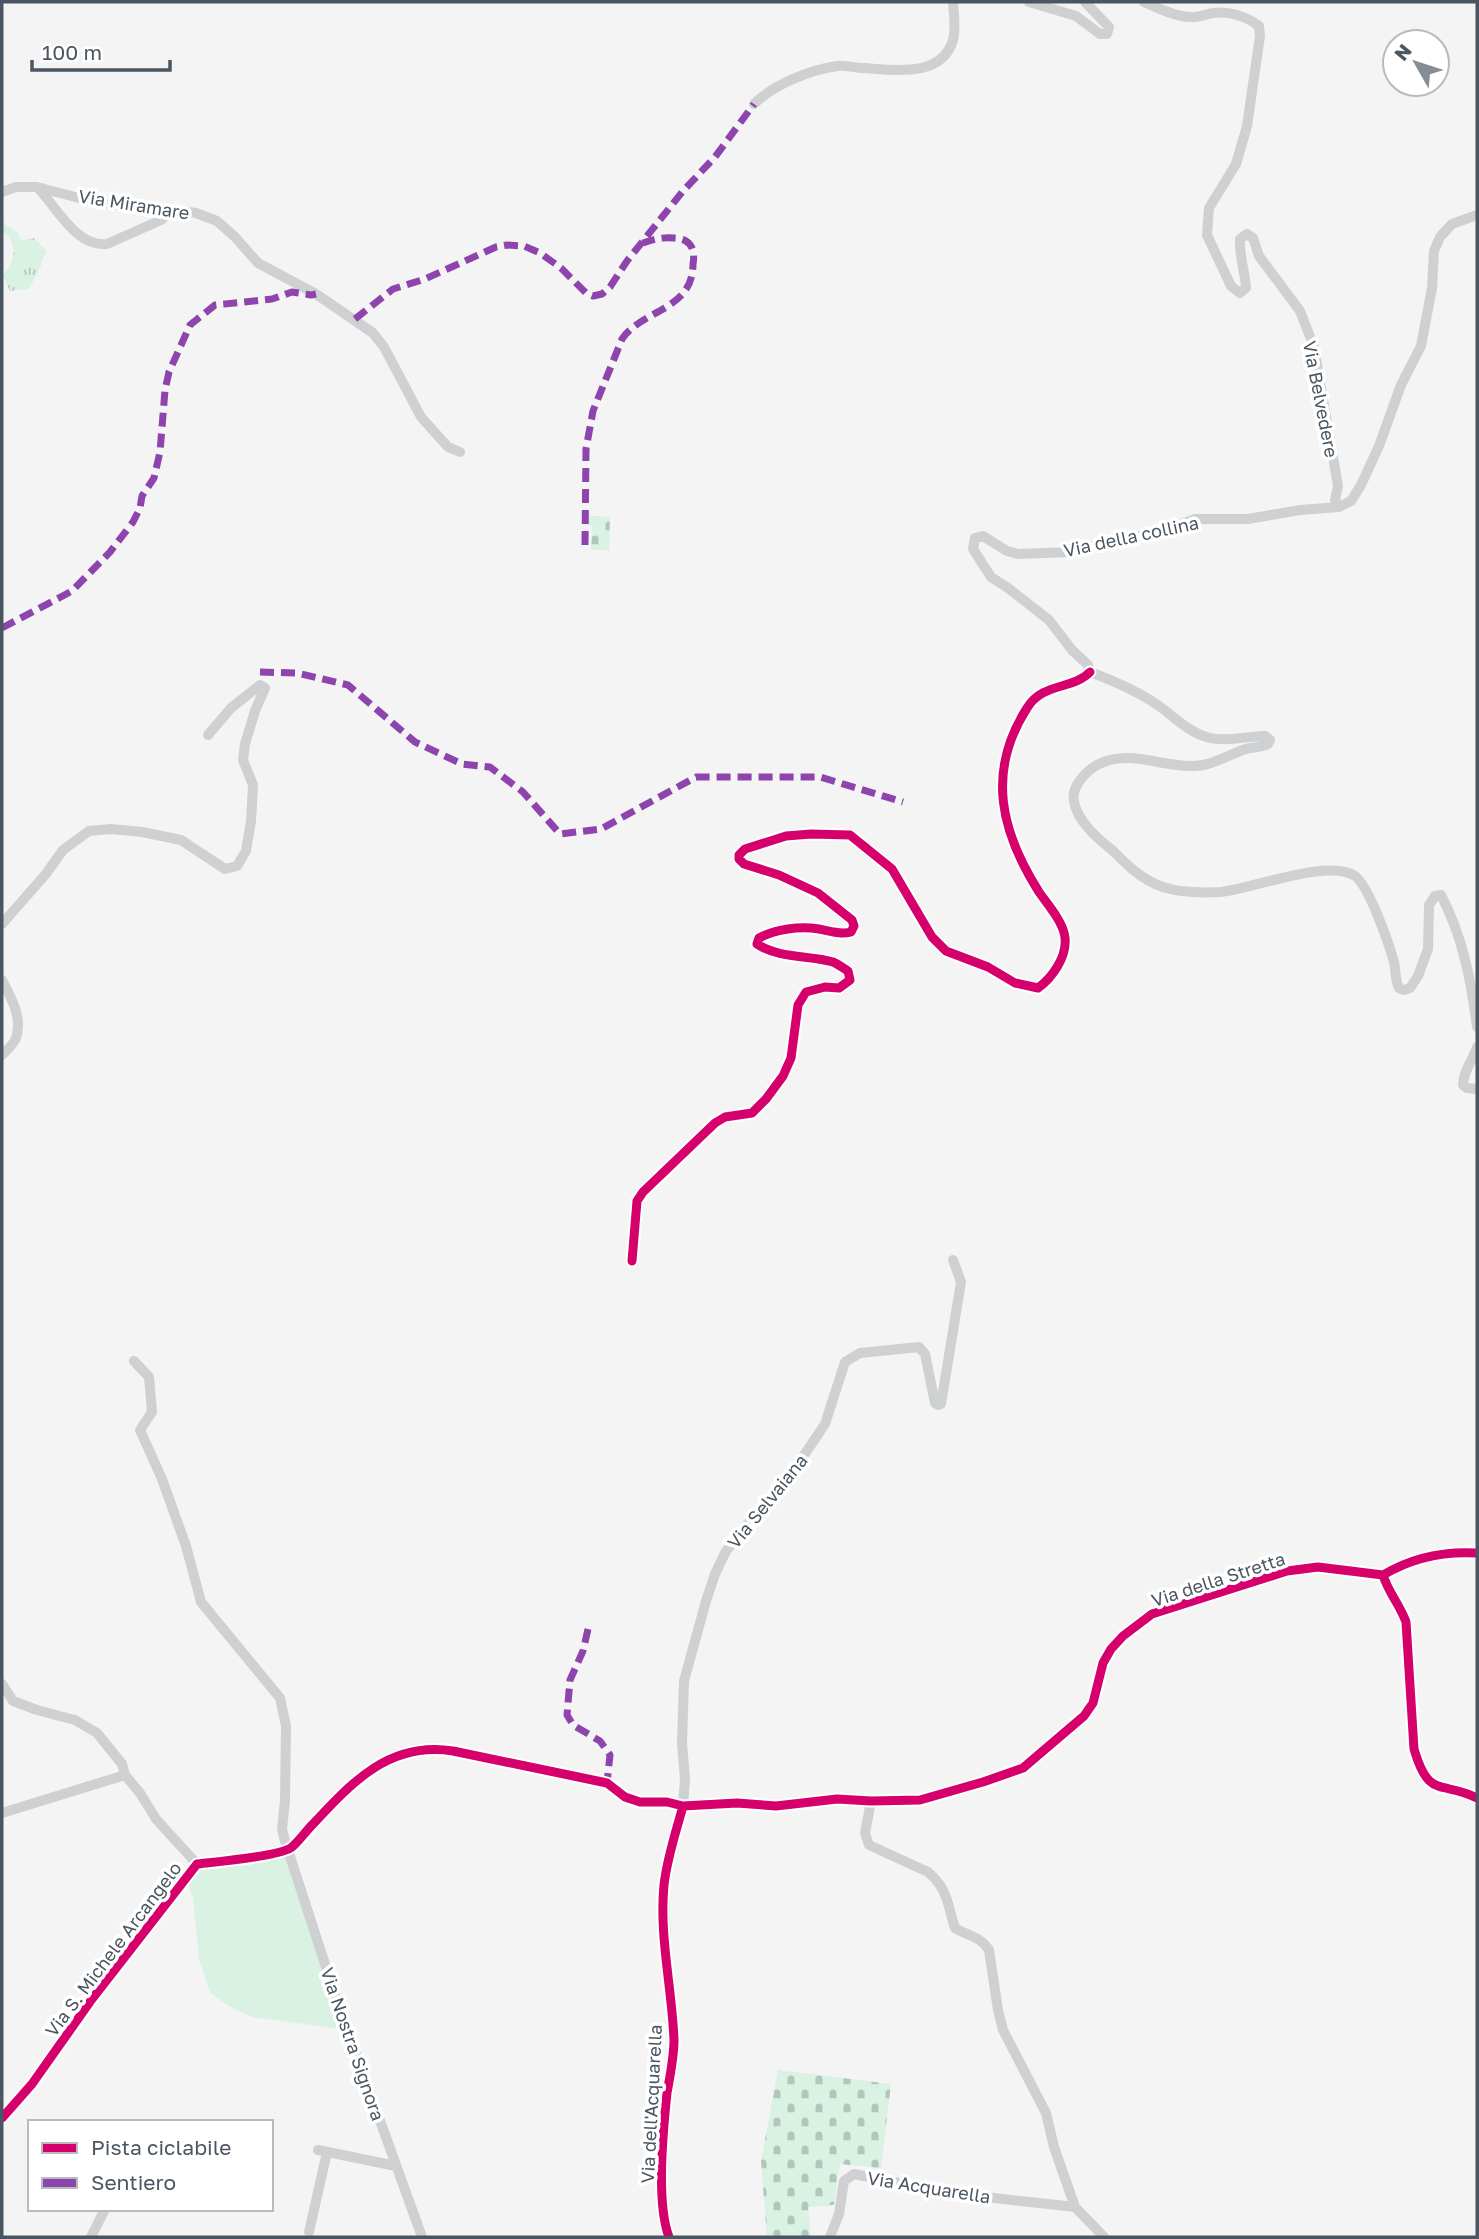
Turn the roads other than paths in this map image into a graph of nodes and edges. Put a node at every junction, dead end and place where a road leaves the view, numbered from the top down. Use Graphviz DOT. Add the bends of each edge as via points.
graph roads {
  1 [pos="953,2"];
  2 [pos="1029,2"];
  3 [pos="1086,2"];
  4 [pos="1144,2"];
  5 [pos="754,104"];
  6 [pos="37,187"];
  7 [pos="2,192"];
  8 [pos="172,210"];
  9 [pos="1477,215"];
  10 [pos="460,452"];
  11 [pos="1339,507"];
  12 [pos="1090,672"];
  13 [pos="208,735"];
  14 [pos="2,924"];
  15 [pos="2,980"];
  16 [pos="1477,1027"];
  17 [pos="1477,1046"];
  18 [pos="2,1055"];
  19 [pos="1477,1089"];
  20 [pos="953,1260"];
  21 [pos="632,1261"];
  22 [pos="134,1361"];
  23 [pos="1477,1553"];
  24 [pos="1383,1575"];
  25 [pos="2,1684"];
  26 [pos="125,1775"];
  27 [pos="1477,1798"];
  28 [pos="871,1801"];
  29 [pos="683,1806"];
  30 [pos="2,1813"];
  31 [pos="322,1814"];
  32 [pos="289,1849"];
  33 [pos="197,1864"];
  34 [pos="2,2118"];
  35 [pos="396,2166"];
  36 [pos="1075,2207"];
  37 [pos="104,2211"];
  38 [pos="310,2232"];
  39 [pos="91,2237"];
  40 [pos="422,2237"];
  41 [pos="669,2237"];
  42 [pos="830,2237"];
  43 [pos="1104,2237"];
  1 -- 5 [label="street" via="953,40 945,55 929,66 902,71 837,66 786,82"];
  2 -- 3 [label="street" via="1076,16 1100,34 1107,34 1109,27"];
  4 -- 11 [label="street, Via Belvedere" via="1191,18 1238,15 1259,26 1247,126 1236,164 1209,208 1207,234 1231,286 1241,293 1246,288 1240,239 1247,234 1253,238 1259,256 1300,311 1314,347"];
  6 -- 7 [label="street, Via Miramare"];
  6 -- 8 [label="street, Via Miramare" via="98,203"];
  6 -- 8 [label="street" via="72,229 99,245 162,220"];
  8 -- 10 [label="street, Via Miramare" via="217,221 258,263 316,294 373,333 421,417 448,447"];
  9 -- 11 [label="street" via="1452,224 1440,237 1434,251 1421,346 1361,485 1351,501"];
  11 -- 12 [label="street, Via della collina" via="1248,519 1195,519 1154,534 1072,552 1018,554 983,536 975,538 973,549 991,577 1049,620"];
  12 -- 16 [label="street" via="1134,691 1198,734 1214,739 1265,736 1270,740 1264,746 1203,765 1114,758 1081,778 1074,789 1074,802 1089,830 1138,875 1162,887 1223,892 1306,873 1336,870 1354,875 1365,886 1390,950 1396,984 1404,990 1418,976 1428,950 1429,905 1441,895 1464,948"];
  12 -- 21 [label="street" via="1084,679 1042,692 1028,706 1003,763 1004,811 1013,844 1065,937 1057,967 1038,988 1015,983 946,951 932,937 892,869 850,835 786,836 739,855 744,864 818,893 854,926 843,934 802,927 779,931 759,938 757,944 805,959 835,962 848,971 850,980 839,988 806,992 798,1005 791,1058 766,1099 752,1113 715,1123 643,1192 637,1201"];
  13 -- 14 [label="street" via="231,708 260,685 265,688 245,744 243,760 253,786 251,821 246,851 237,866 225,869 181,839 111,829 89,831 63,850"];
  15 -- 18 [label="street" via="17,1017 16,1039"];
  17 -- 19 [label="street" via="1463,1085"];
  20 -- 29 [label="street, Via Selvaiana" via="961,1282 942,1404 935,1403 919,1346 851,1357 843,1367 825,1424 778,1494 726,1551 706,1601 684,1681"];
  22 -- 32 [label="street, Via Nostra Signora" via="149,1377 152,1412 141,1430 186,1546 201,1602 280,1698 286,1726 282,1829"];
  23 -- 24 [label="street" via="1434,1554"];
  24 -- 27 [label="street" via="1406,1622 1413,1749 1419,1766 1437,1787"];
  24 -- 28 [label="street, Via della Stretta" via="1318,1567 1287,1572 1152,1614 1111,1649 1084,1716 1023,1768 920,1800"];
  25 -- 26 [label="street" via="13,1701 75,1720 97,1733 122,1764"];
  26 -- 30 [label="street"];
  26 -- 33 [label="street" via="156,1819"];
  28 -- 29 [label="street, Via della Stretta"];
  28 -- 36 [label="street" via="865,1833 869,1845 929,1872 949,1900 955,1928 975,1936 989,1950 1003,2031 1046,2113"];
  29 -- 41 [label="street, Via dell'Acquarella" via="664,1886 674,2042 662,2194"];
  31 -- 32 [label="street"];
  32 -- 33 [label="street"];
  32 -- 35 [label="street, Via Nostra Signora"];
  33 -- 34 [label="street, Via S. Michele Arcangelo"];
  35 -- 38 [label="street" via="323,2151"];
  35 -- 40 [label="street, Via Nostra Signora"];
  36 -- 42 [label="street, Via Acquarella" via="949,2193 854,2174 844,2180"];
  36 -- 43 [label="street"];
  37 -- 39 [label="street"];
}
